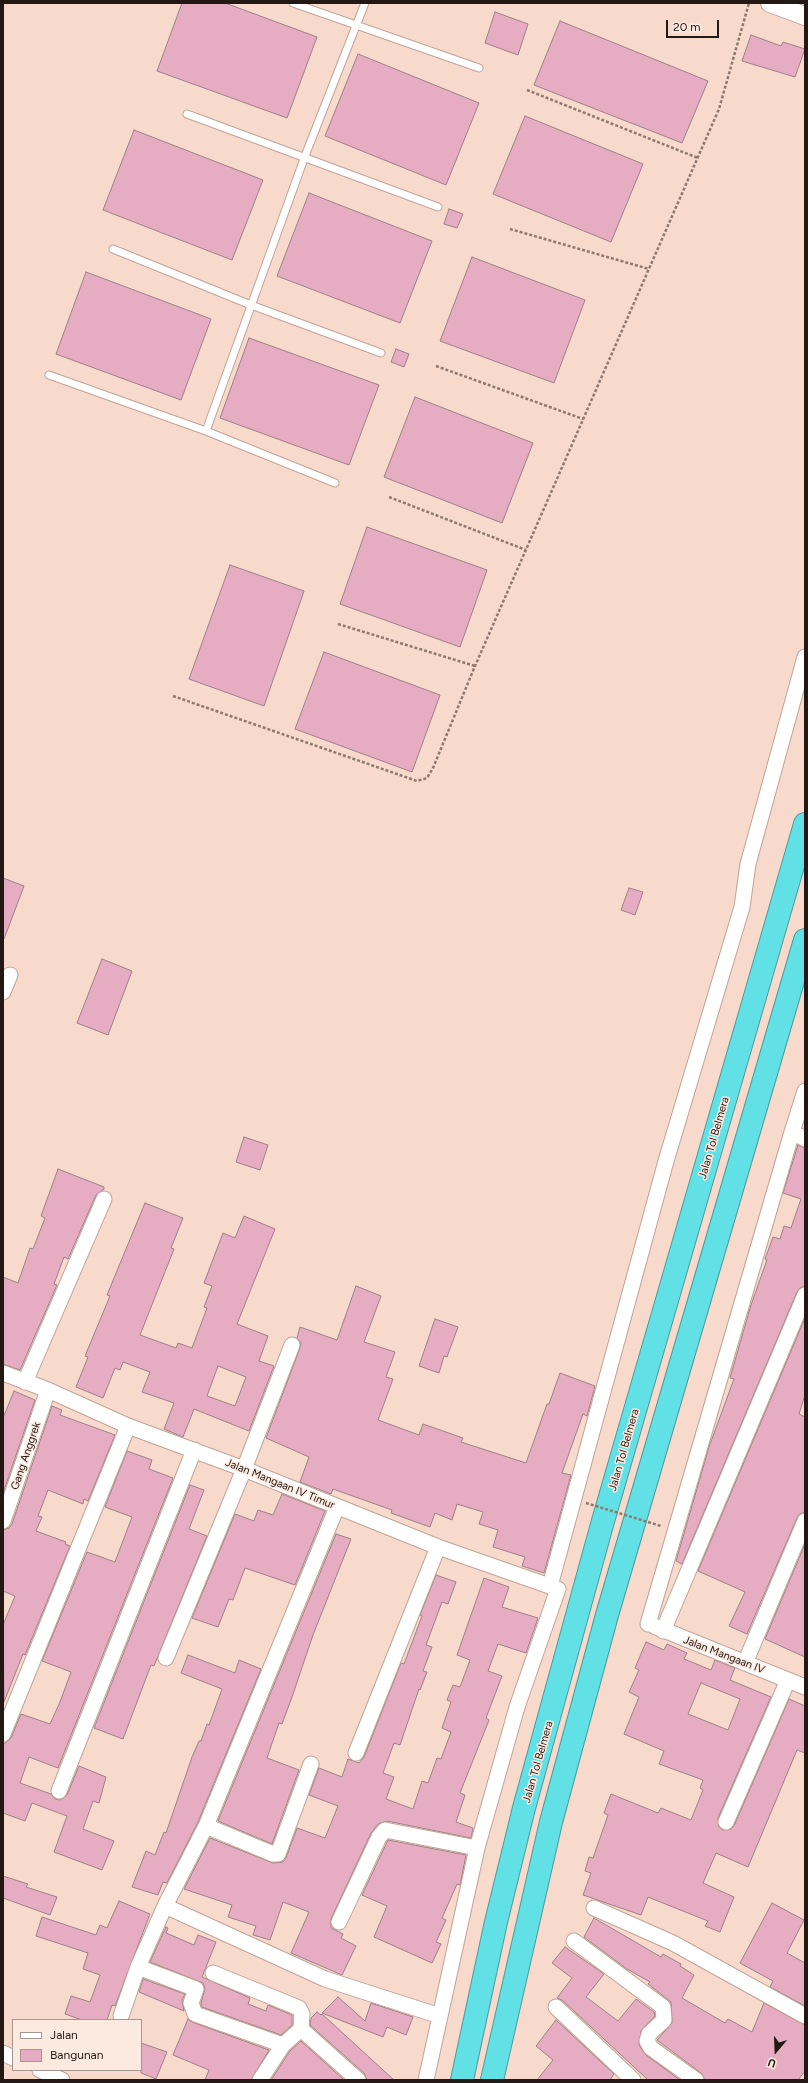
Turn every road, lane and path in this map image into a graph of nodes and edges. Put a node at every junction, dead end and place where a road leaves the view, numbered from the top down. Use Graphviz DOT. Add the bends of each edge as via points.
graph roads {
  1 [pos="293,3"];
  2 [pos="365,3"];
  3 [pos="749,3"];
  4 [pos="770,3"];
  5 [pos="805,16"];
  6 [pos="357,25"];
  7 [pos="479,68"];
  8 [pos="527,90"];
  9 [pos="187,114"];
  10 [pos="304,156"];
  11 [pos="698,158"];
  12 [pos="438,207"];
  13 [pos="510,229"];
  14 [pos="113,249"];
  15 [pos="649,269"];
  16 [pos="251,305"];
  17 [pos="381,353"];
  18 [pos="436,366"];
  19 [pos="49,375"];
  20 [pos="583,419"];
  21 [pos="206,431"];
  22 [pos="335,483"];
  23 [pos="389,497"];
  24 [pos="526,550"];
  25 [pos="338,624"];
  26 [pos="805,657"];
  27 [pos="475,666"];
  28 [pos="173,696"];
  29 [pos="805,824"];
  30 [pos="805,940"];
  31 [pos="10,974"];
  32 [pos="3,992"];
  33 [pos="805,1091"];
  34 [pos="792,1132"];
  35 [pos="805,1139"];
  36 [pos="104,1199"];
  37 [pos="805,1295"];
  38 [pos="292,1345"];
  39 [pos="3,1373"];
  40 [pos="26,1382"];
  41 [pos="48,1390"];
  42 [pos="128,1426"];
  43 [pos="194,1450"];
  44 [pos="244,1469"];
  45 [pos="586,1503"];
  46 [pos="337,1507"];
  47 [pos="3,1521"];
  48 [pos="805,1521"];
  49 [pos="661,1526"];
  50 [pos="438,1547"];
  51 [pos="554,1588"];
  52 [pos="663,1630"];
  53 [pos="166,1658"];
  54 [pos="745,1663"];
  55 [pos="788,1680"];
  56 [pos="805,1686"];
  57 [pos="3,1734"];
  58 [pos="356,1753"];
  59 [pos="311,1764"];
  60 [pos="59,1791"];
  61 [pos="726,1822"];
  62 [pos="206,1826"];
  63 [pos="477,1848"];
  64 [pos="165,1906"];
  65 [pos="594,1908"];
  66 [pos="339,1922"];
  67 [pos="574,1941"];
  68 [pos="138,1967"];
  69 [pos="213,1972"];
  70 [pos="556,2007"];
  71 [pos="121,2016"];
  72 [pos="440,2016"];
  73 [pos="805,2016"];
  74 [pos="301,2028"];
  75 [pos="283,2044"];
  76 [pos="3,2053"];
  77 [pos="12,2058"];
  78 [pos="42,2071"];
  79 [pos="62,2080"];
  80 [pos="260,2080"];
  81 [pos="358,2080"];
  82 [pos="426,2080"];
  83 [pos="462,2080"];
  84 [pos="492,2080"];
  85 [pos="633,2080"];
  86 [pos="696,2080"];
  1 -- 6 [label="lane"];
  2 -- 6 [label="lane"];
  3 -- 11 [label="path" via="719,109"];
  4 -- 5 [label="street"];
  6 -- 7 [label="lane"];
  6 -- 10 [label="lane"];
  8 -- 11 [label="path"];
  9 -- 10 [label="lane"];
  10 -- 12 [label="lane"];
  10 -- 16 [label="lane"];
  11 -- 15 [label="path"];
  13 -- 15 [label="path"];
  14 -- 16 [label="lane"];
  15 -- 20 [label="path"];
  16 -- 17 [label="lane"];
  16 -- 21 [label="lane"];
  18 -- 20 [label="path"];
  19 -- 21 [label="lane"];
  20 -- 24 [label="path"];
  21 -- 22 [label="lane"];
  23 -- 24 [label="path"];
  24 -- 27 [label="path"];
  25 -- 27 [label="path"];
  26 -- 51 [label="street" via="748,864 742,907 664,1169"];
  27 -- 28 [label="path" via="433,768 426,778 417,781"];
  29 -- 83 [label="highway, Jalan Tol Belmera" via="603,1521 524,1808"];
  30 -- 84 [label="highway" via="605,1623 551,1822"];
  31 -- 32 [label="street"];
  33 -- 34 [label="street"];
  34 -- 35 [label="street"];
  34 -- 52 [label="street, Jalan Mangaan IV" via="645,1623"];
  36 -- 40 [label="street"];
  37 -- 52 [label="street"];
  38 -- 44 [label="street"];
  39 -- 40 [label="street, Jalan Mangaan IV Timur"];
  40 -- 41 [label="street, Jalan Mangaan IV Timur"];
  41 -- 42 [label="street, Jalan Mangaan IV Timur"];
  41 -- 47 [label="street, Gang Anggrek"];
  42 -- 43 [label="street, Jalan Mangaan IV Timur"];
  42 -- 57 [label="street"];
  43 -- 44 [label="street, Jalan Mangaan IV Timur"];
  43 -- 60 [label="street"];
  44 -- 46 [label="street, Jalan Mangaan IV Timur"];
  44 -- 53 [label="street"];
  45 -- 49 [label="path, bridge"];
  46 -- 50 [label="street, Jalan Mangaan IV Timur"];
  46 -- 62 [label="street"];
  48 -- 54 [label="street"];
  50 -- 51 [label="street, Jalan Mangaan IV Timur"];
  50 -- 58 [label="street"];
  51 -- 63 [label="street"];
  52 -- 54 [label="street, Jalan Mangaan IV"];
  54 -- 55 [label="street, Jalan Mangaan IV"];
  55 -- 56 [label="street, Jalan Mangaan IV"];
  55 -- 61 [label="street"];
  59 -- 62 [label="street" via="278,1854"];
  62 -- 64 [label="street"];
  63 -- 66 [label="street" via="384,1830"];
  63 -- 72 [label="street"];
  64 -- 68 [label="street"];
  64 -- 72 [label="street" via="325,1979"];
  65 -- 73 [label="street" via="673,1943"];
  67 -- 86 [label="street" via="663,2007 664,2020 649,2034 647,2041 651,2048"];
  68 -- 71 [label="street"];
  68 -- 75 [label="street" via="196,1989 192,2003 195,2014"];
  69 -- 74 [label="street" via="299,2008 302,2014"];
  70 -- 85 [label="street"];
  72 -- 82 [label="street"];
  74 -- 75 [label="street"];
  74 -- 81 [label="street"];
  75 -- 80 [label="street"];
  76 -- 77 [label="street"];
  78 -- 79 [label="street"];
}
